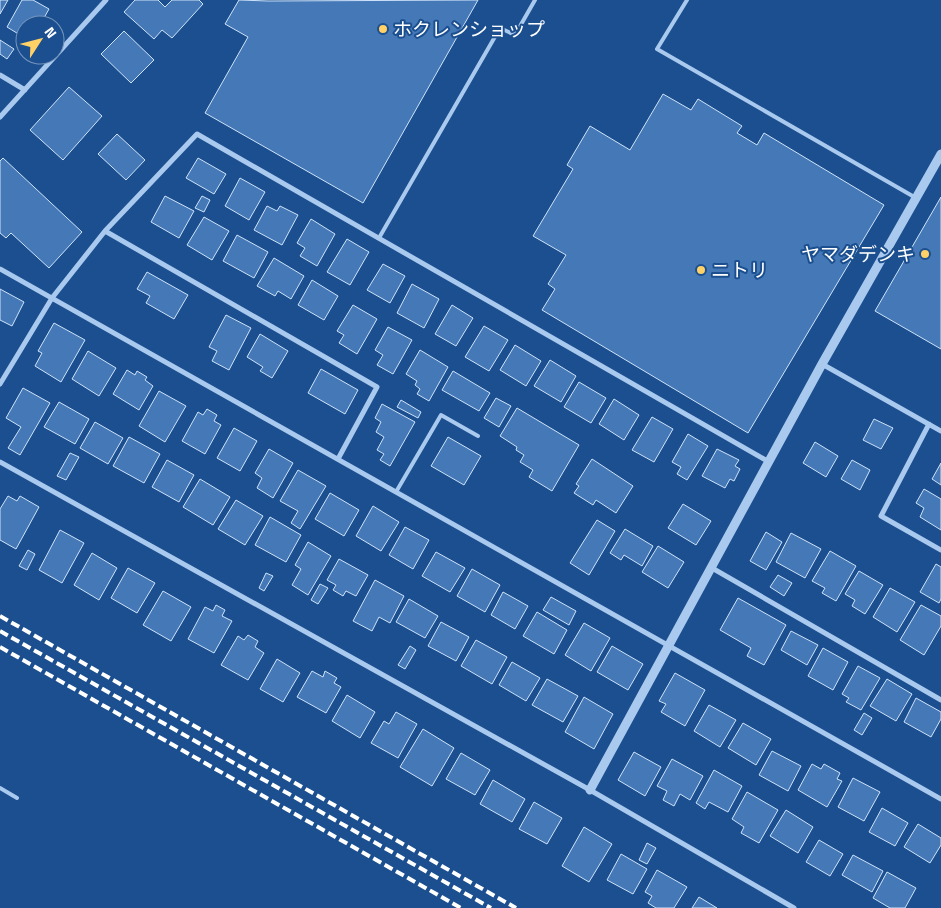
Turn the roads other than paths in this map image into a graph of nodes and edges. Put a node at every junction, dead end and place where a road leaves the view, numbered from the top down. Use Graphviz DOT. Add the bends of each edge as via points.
graph roads {
  1 [pos="106,0"];
  2 [pos="534,0"];
  3 [pos="687,0"];
  4 [pos="0,75"];
  5 [pos="25,90"];
  6 [pos="0,117"];
  7 [pos="941,154"];
  8 [pos="917,198"];
  9 [pos="105,231"];
  10 [pos="379,238"];
  11 [pos="0,269"];
  12 [pos="52,298"];
  13 [pos="822,364"];
  14 [pos="0,384"];
  15 [pos="928,424"];
  16 [pos="941,431"];
  17 [pos="478,436"];
  18 [pos="338,459"];
  19 [pos="0,462"];
  20 [pos="769,462"];
  21 [pos="396,492"];
  22 [pos="941,550"];
  23 [pos="712,568"];
  24 [pos="667,645"];
  25 [pos="941,700"];
  26 [pos="0,788"];
  27 [pos="590,790"];
  28 [pos="17,798"];
  29 [pos="941,799"];
  30 [pos="794,908"];
  1 -- 5 [label="street"];
  2 -- 10 [label="lane" via="515,35 500,28"];
  3 -- 8 [label="lane" via="658,49"];
  4 -- 5 [label="street"];
  5 -- 6 [label="street"];
  7 -- 8 [label="street"];
  8 -- 13 [label="street"];
  9 -- 10 [label="street" via="198,134"];
  9 -- 12 [label="street"];
  9 -- 18 [label="street" via="377,387"];
  10 -- 20 [label="street"];
  11 -- 12 [label="street"];
  12 -- 14 [label="street"];
  12 -- 18 [label="street"];
  13 -- 15 [label="street"];
  13 -- 20 [label="street"];
  15 -- 16 [label="street"];
  15 -- 22 [label="street" via="881,516"];
  17 -- 21 [label="lane" via="441,414"];
  18 -- 21 [label="street"];
  19 -- 27 [label="street"];
  20 -- 23 [label="street"];
  21 -- 24 [label="street"];
  23 -- 24 [label="street"];
  23 -- 25 [label="street"];
  24 -- 27 [label="street"];
  24 -- 29 [label="street"];
  26 -- 28 [label="lane"];
  27 -- 30 [label="street"];
}
